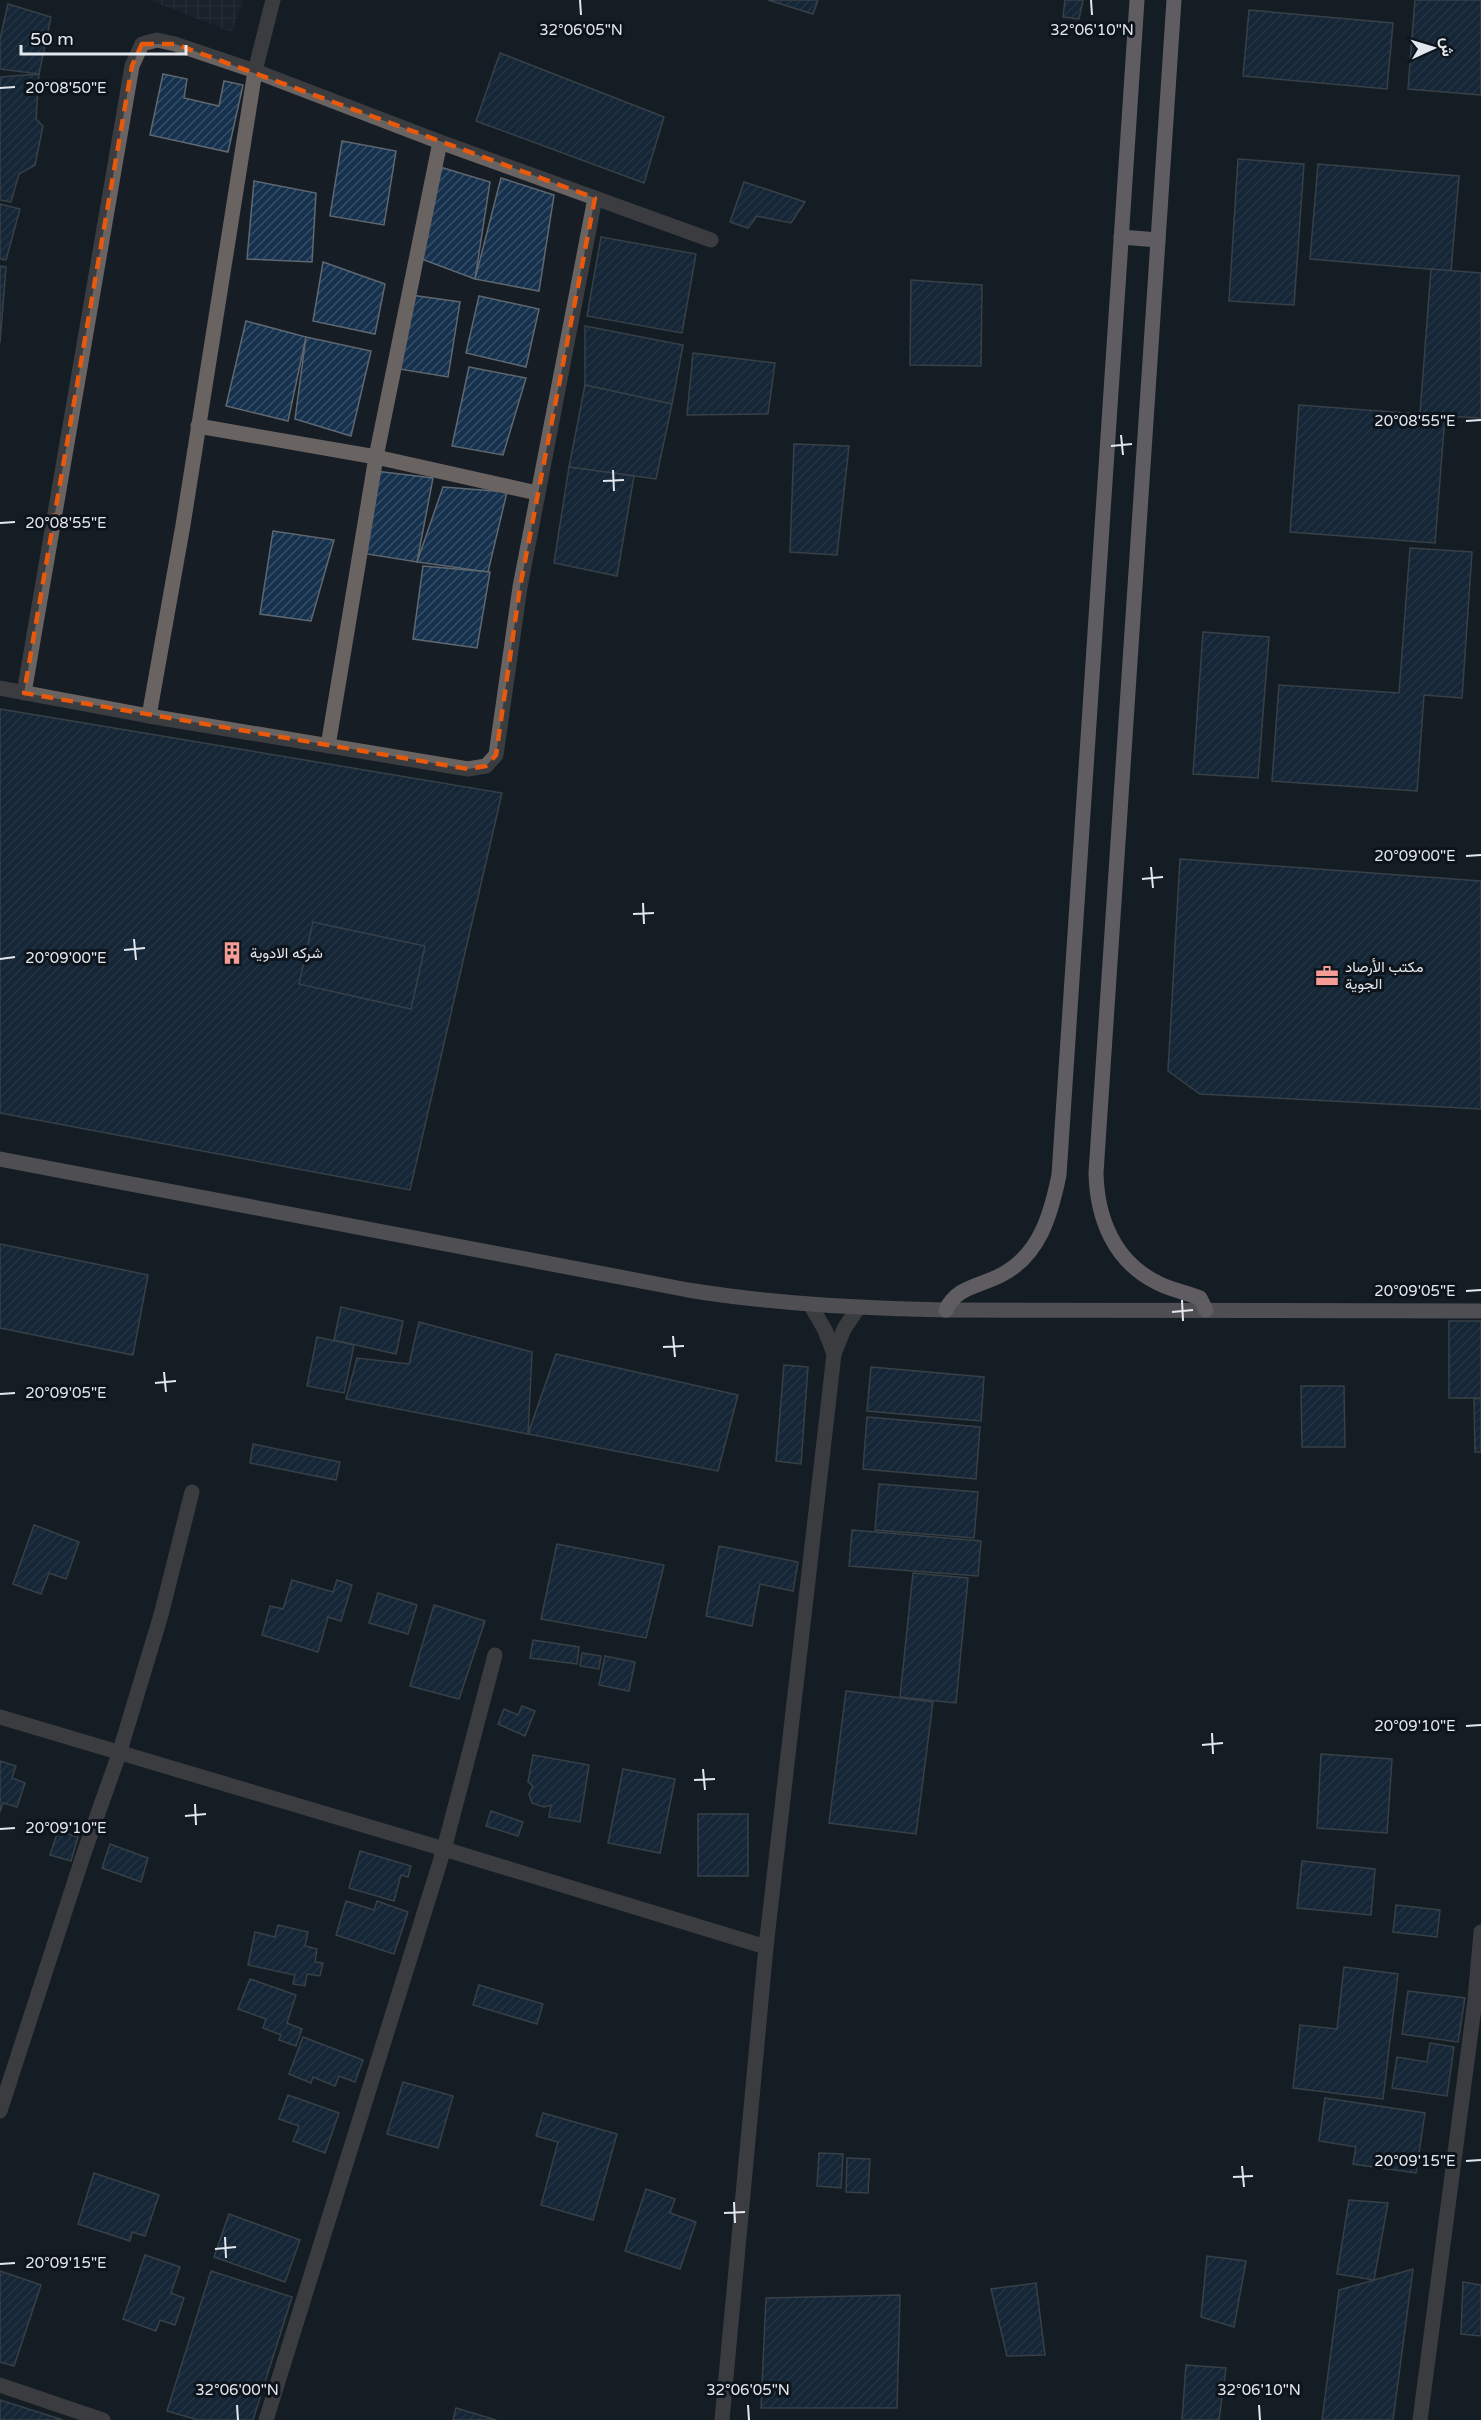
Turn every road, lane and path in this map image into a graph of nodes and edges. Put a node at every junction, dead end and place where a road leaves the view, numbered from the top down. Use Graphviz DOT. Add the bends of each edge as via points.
graph roads {
  1 [pos="273,0"];
  2 [pos="1137,0"];
  3 [pos="1174,0"];
  4 [pos="255,71"];
  5 [pos="440,142"];
  6 [pos="595,198"];
  7 [pos="1121,237"];
  8 [pos="711,240"];
  9 [pos="1158,240"];
  10 [pos="198,426"];
  11 [pos="376,457"];
  12 [pos="537,493"];
  13 [pos="0,688"];
  14 [pos="24,693"];
  15 [pos="149,716"];
  16 [pos="328,746"];
  17 [pos="0,1159"];
  18 [pos="811,1306"];
  19 [pos="858,1308"];
  20 [pos="946,1310"];
  21 [pos="1206,1310"];
  22 [pos="1481,1311"];
  23 [pos="834,1354"];
  24 [pos="192,1492"];
  25 [pos="495,1655"];
  26 [pos="0,1718"];
  27 [pos="119,1754"];
  28 [pos="444,1849"];
  29 [pos="1481,1932"];
  30 [pos="766,1947"];
  31 [pos="0,2110"];
  32 [pos="0,2385"];
  33 [pos="103,2420"];
  34 [pos="266,2420"];
  35 [pos="722,2420"];
  36 [pos="1420,2420"];
  1 -- 4 [label="street"];
  2 -- 7 [label="main road"];
  3 -- 9 [label="main road"];
  4 -- 5 [label="street"];
  4 -- 10 [label="street"];
  4 -- 14 [label="street" via="157,40 142,44 132,66"];
  5 -- 6 [label="street"];
  5 -- 11 [label="street"];
  6 -- 8 [label="street"];
  6 -- 12 [label="street"];
  7 -- 9 [label="main road"];
  7 -- 20 [label="main road" via="1059,1176 1048,1220 1023,1258 1006,1273 955,1294"];
  9 -- 21 [label="main road" via="1096,1161 1097,1199 1116,1247 1134,1267 1155,1282 1200,1298"];
  10 -- 11 [label="street"];
  10 -- 15 [label="street"];
  11 -- 12 [label="street"];
  11 -- 16 [label="street"];
  12 -- 16 [label="street" via="496,755 486,766 468,769"];
  13 -- 14 [label="street"];
  14 -- 15 [label="street"];
  15 -- 16 [label="street"];
  17 -- 18 [label="street" via="688,1290"];
  18 -- 19 [label="street"];
  18 -- 23 [label="street"];
  19 -- 20 [label="street"];
  19 -- 23 [label="street"];
  20 -- 21 [label="street"];
  21 -- 22 [label="street"];
  23 -- 30 [label="street"];
  24 -- 27 [label="street" via="161,1615"];
  25 -- 28 [label="street"];
  26 -- 27 [label="street"];
  27 -- 28 [label="street"];
  27 -- 31 [label="street"];
  28 -- 30 [label="street"];
  28 -- 34 [label="street"];
  29 -- 36 [label="street"];
  30 -- 35 [label="street"];
  32 -- 33 [label="street"];
}
